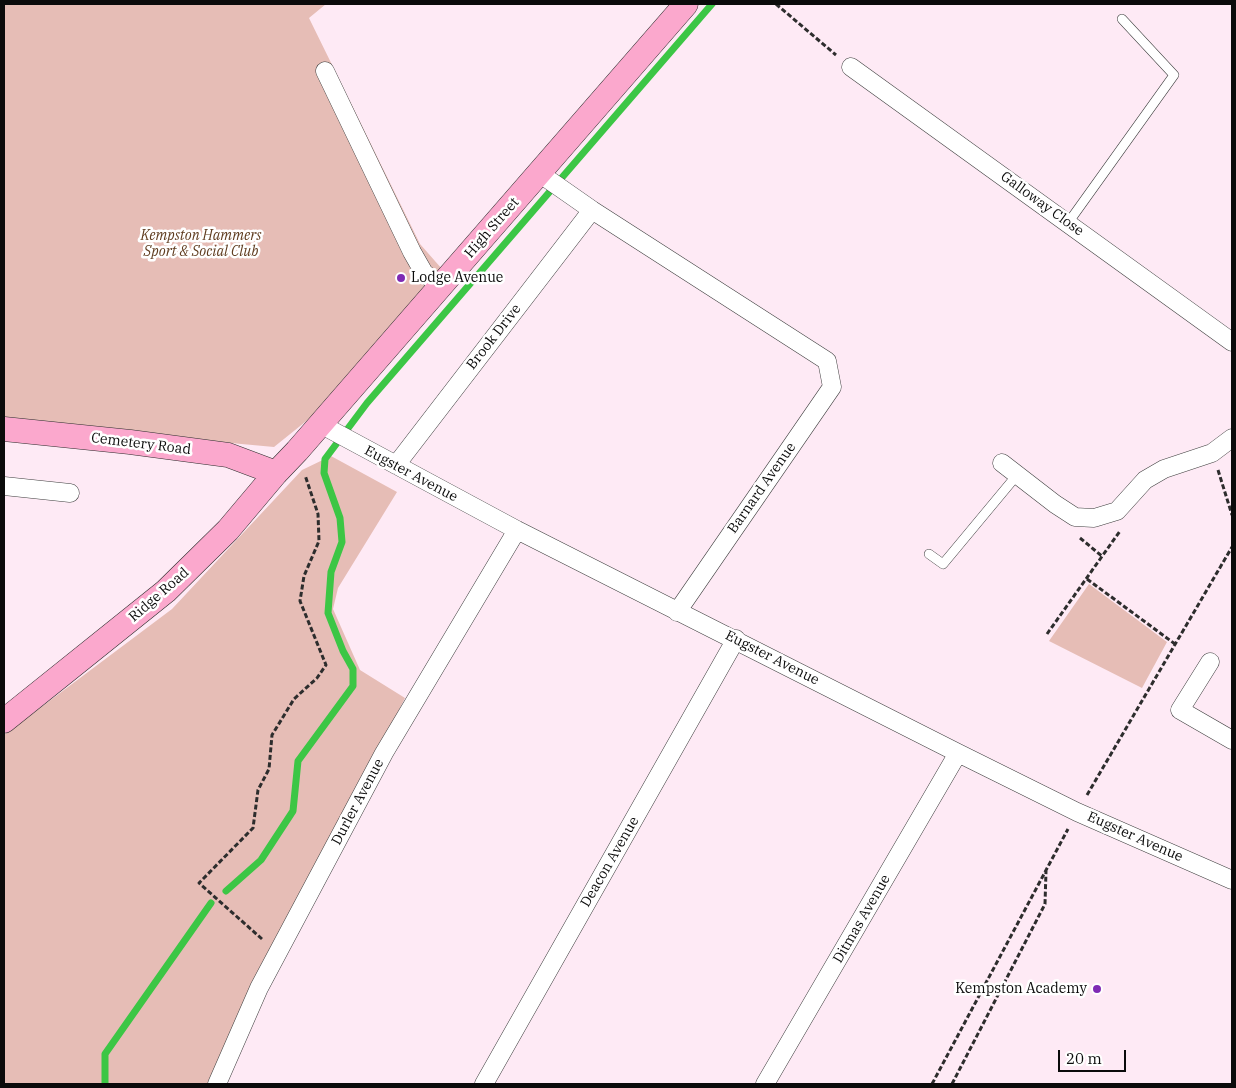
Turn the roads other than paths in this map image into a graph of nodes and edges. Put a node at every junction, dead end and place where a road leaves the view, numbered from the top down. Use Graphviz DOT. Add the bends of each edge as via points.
graph roads {
  1 [pos="686,4"];
  2 [pos="1122,20"];
  3 [pos="851,67"];
  4 [pos="325,71"];
  5 [pos="551,181"];
  6 [pos="592,210"];
  7 [pos="1068,223"];
  8 [pos="441,286"];
  9 [pos="1232,342"];
  10 [pos="4,429"];
  11 [pos="335,433"];
  12 [pos="1232,438"];
  13 [pos="297,451"];
  14 [pos="1002,463"];
  15 [pos="396,465"];
  16 [pos="276,473"];
  17 [pos="1017,474"];
  18 [pos="4,486"];
  19 [pos="70,493"];
  20 [pos="517,530"];
  21 [pos="930,554"];
  22 [pos="677,612"];
  23 [pos="736,639"];
  24 [pos="1210,662"];
  25 [pos="4,721"];
  26 [pos="1232,740"];
  27 [pos="958,753"];
  28 [pos="1232,876"];
  29 [pos="217,1084"];
  30 [pos="484,1084"];
  31 [pos="765,1084"];
  1 -- 5 [label="main road, High Street"];
  2 -- 7 [label="lane" via="1174,75"];
  3 -- 7 [label="street, Galloway Close"];
  4 -- 8 [label="street" via="412,252 424,273"];
  5 -- 6 [label="street"];
  5 -- 8 [label="main road, High Street"];
  6 -- 15 [label="street, Brook Drive"];
  6 -- 22 [label="street, Barnard Avenue" via="827,361 832,387"];
  7 -- 9 [label="street, Galloway Close"];
  8 -- 11 [label="main road, High Street"];
  10 -- 16 [label="main road, Cemetery Road" via="228,454"];
  11 -- 13 [label="main road, High Street"];
  11 -- 15 [label="street, Eugster Avenue"];
  12 -- 17 [label="street" via="1212,454 1164,469 1145,480 1117,511 1094,518 1075,516"];
  13 -- 16 [label="main road, Ridge Road"];
  14 -- 17 [label="street"];
  15 -- 20 [label="street, Eugster Avenue"];
  16 -- 25 [label="main road, Ridge Road" via="228,530 166,591"];
  17 -- 21 [label="lane" via="944,564"];
  18 -- 19 [label="street"];
  20 -- 22 [label="street, Eugster Avenue"];
  20 -- 29 [label="street, Durler Avenue" via="384,753 259,988"];
  22 -- 23 [label="street, Eugster Avenue"];
  23 -- 27 [label="street, Eugster Avenue"];
  23 -- 30 [label="street, Deacon Avenue"];
  24 -- 26 [label="street" via="1180,710"];
  27 -- 28 [label="street, Eugster Avenue" via="1077,812"];
  27 -- 31 [label="street, Ditmas Avenue"];
}
